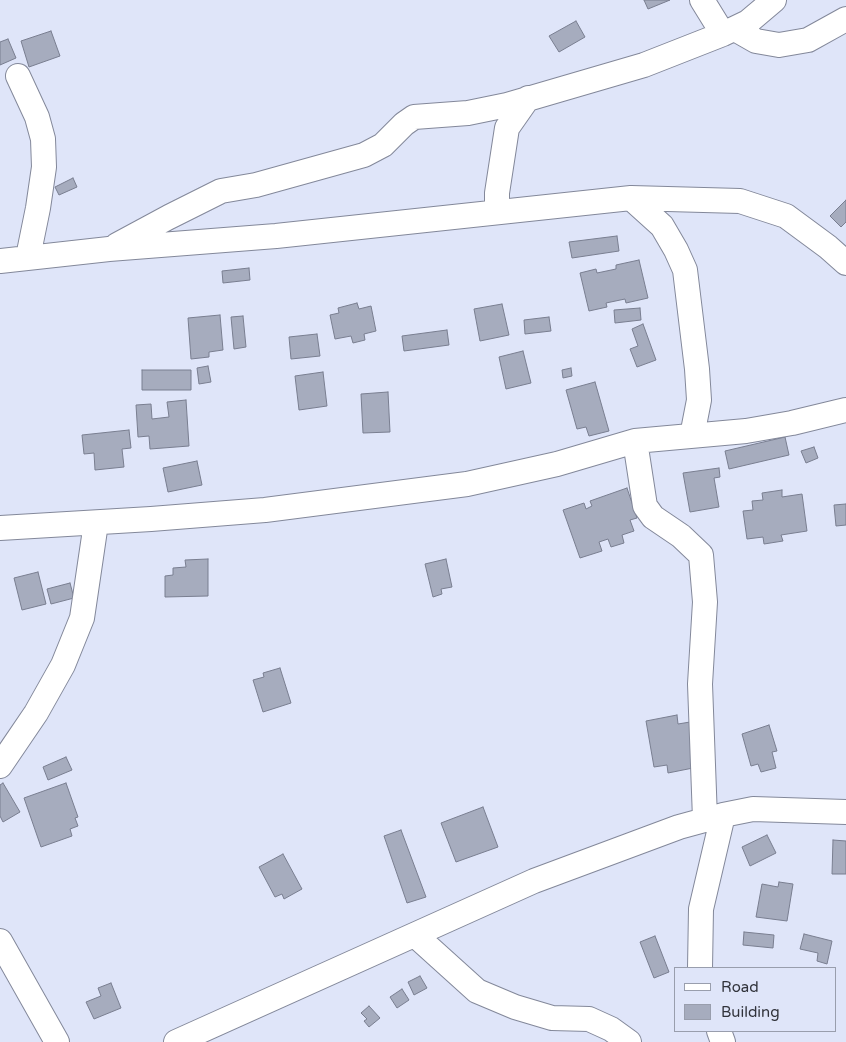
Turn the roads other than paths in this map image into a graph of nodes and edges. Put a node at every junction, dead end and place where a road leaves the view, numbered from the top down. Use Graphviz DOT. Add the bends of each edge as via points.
graph roads {
  1 [pos="702,0"];
  2 [pos="774,0"];
  3 [pos="846,20"];
  4 [pos="729,31"];
  5 [pos="18,76"];
  6 [pos="528,98"];
  7 [pos="631,198"];
  8 [pos="497,212"];
  9 [pos="109,250"];
  10 [pos="28,257"];
  11 [pos="0,261"];
  12 [pos="846,263"];
  13 [pos="846,410"];
  14 [pos="692,436"];
  15 [pos="635,441"];
  16 [pos="96,523"];
  17 [pos="0,528"];
  18 [pos="0,766"];
  19 [pos="846,812"];
  20 [pos="714,817"];
  21 [pos="415,935"];
  22 [pos="0,941"];
  23 [pos="700,967"];
  24 [pos="57,1042"];
  25 [pos="176,1042"];
  26 [pos="629,1042"];
  1 -- 4 [label="street"];
  2 -- 4 [label="street" via="748,22"];
  3 -- 4 [label="street" via="808,40 779,45"];
  4 -- 6 [label="street" via="644,65"];
  5 -- 10 [label="street" via="37,117 43,139 44,167"];
  6 -- 8 [label="street" via="507,128"];
  6 -- 9 [label="street" via="468,113 414,117 383,144 364,155 256,185 221,191"];
  7 -- 8 [label="street"];
  7 -- 12 [label="street" via="740,201 786,216"];
  7 -- 14 [label="street" via="662,226 685,270 699,400"];
  8 -- 9 [label="street"];
  9 -- 10 [label="street"];
  10 -- 11 [label="street"];
  13 -- 14 [label="street" via="746,431"];
  14 -- 15 [label="street"];
  15 -- 16 [label="street" via="557,464 467,484 299,507"];
  15 -- 20 [label="street" via="645,506 653,517 702,555 705,602 700,684"];
  16 -- 17 [label="street"];
  16 -- 18 [label="street" via="82,618 63,665 36,714"];
  19 -- 20 [label="street" via="753,809"];
  20 -- 21 [label="street" via="534,881"];
  20 -- 23 [label="street" via="701,909"];
  21 -- 25 [label="street"];
  21 -- 26 [label="street" via="477,991 515,1008 552,1018 589,1019"];
  22 -- 24 [label="street"];
}
